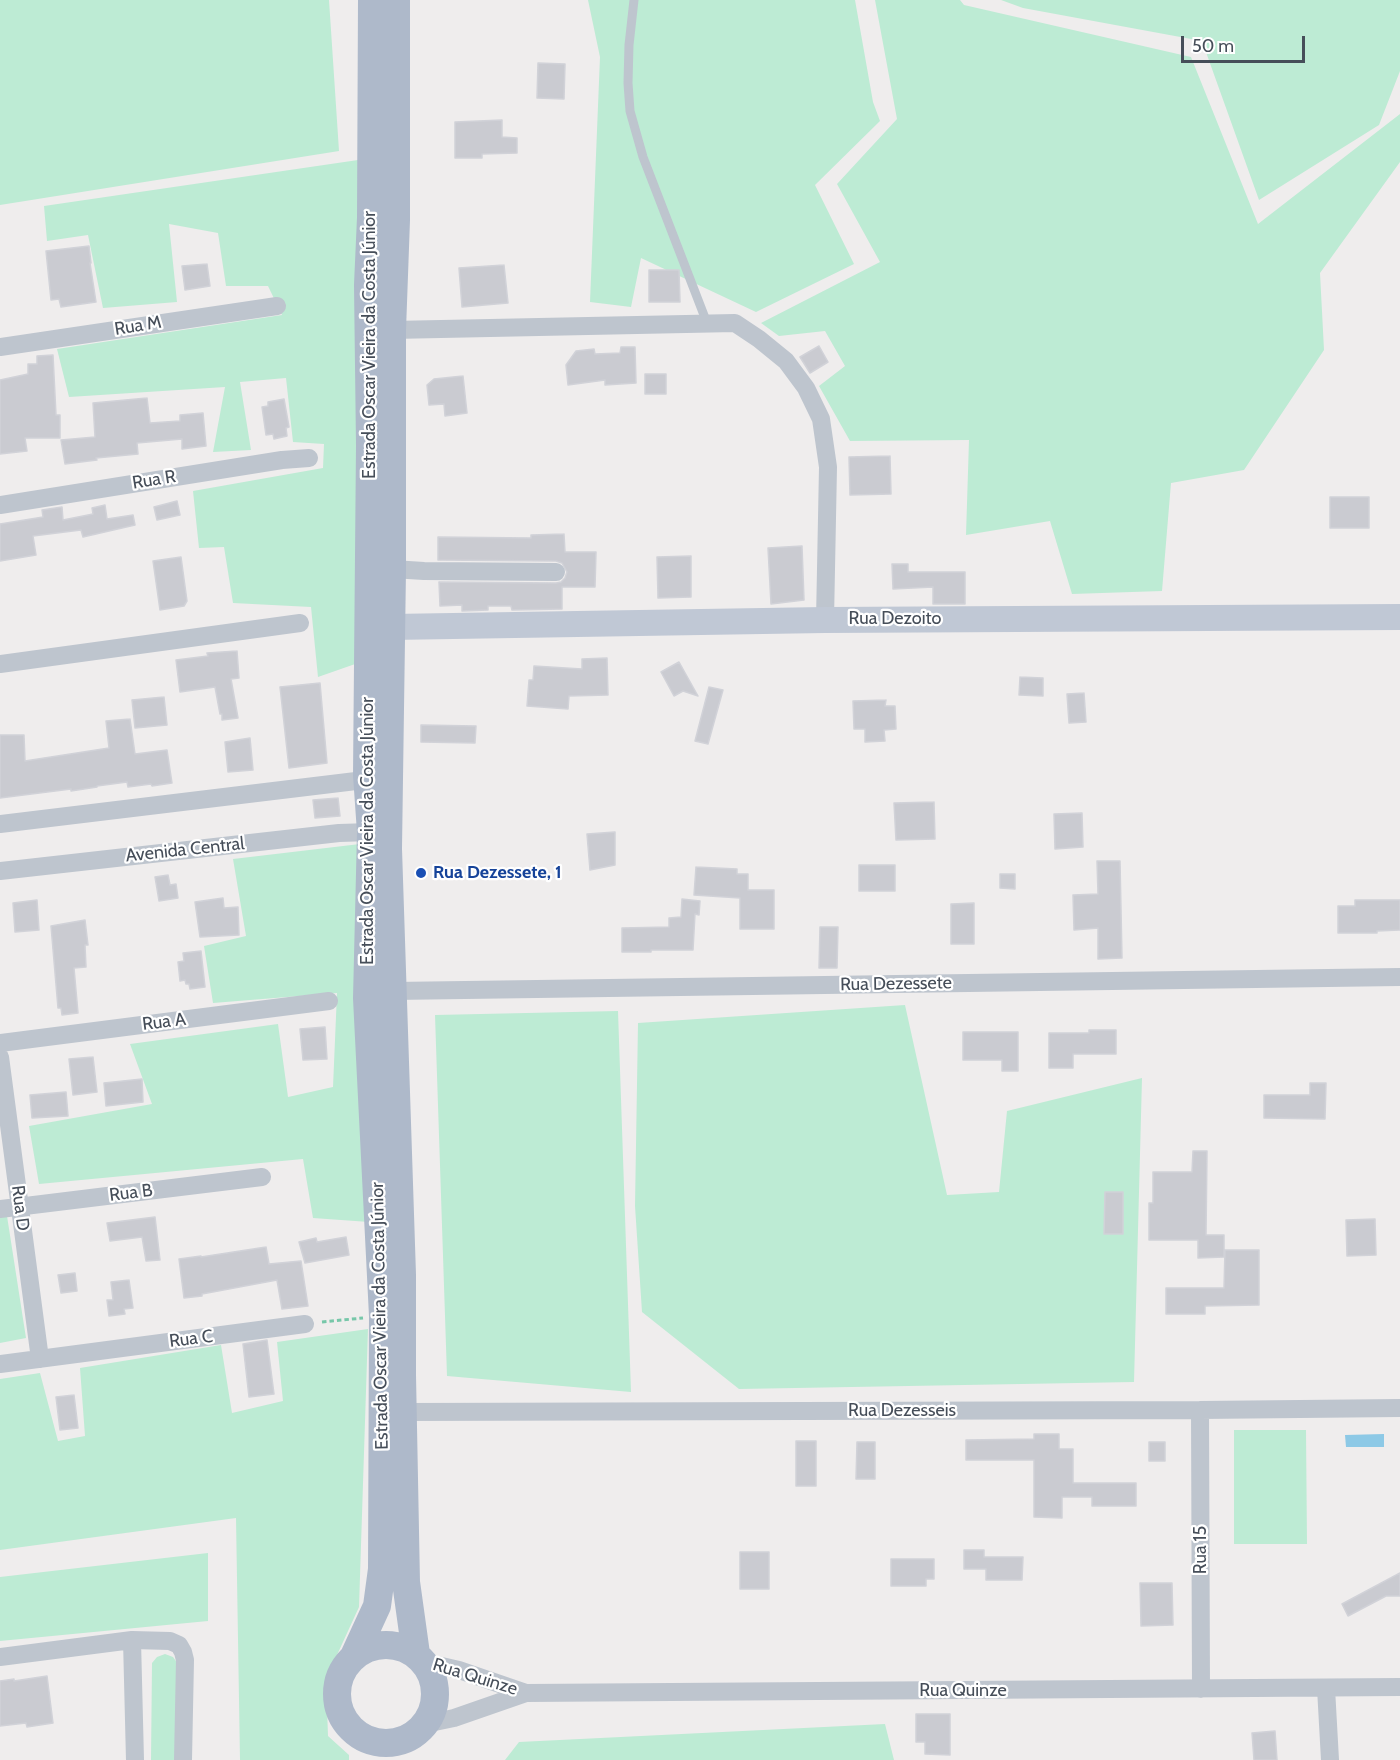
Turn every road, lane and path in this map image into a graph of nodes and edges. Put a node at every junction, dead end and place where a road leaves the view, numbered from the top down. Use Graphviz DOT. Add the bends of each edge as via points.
graph roads {
  1 [pos="372,0"];
  2 [pos="396,0"];
  3 [pos="634,0"];
  4 [pos="277,306"];
  5 [pos="707,323"];
  6 [pos="392,330"];
  7 [pos="0,347"];
  8 [pos="309,458"];
  9 [pos="0,505"];
  10 [pos="392,569"];
  11 [pos="556,572"];
  12 [pos="1400,617"];
  13 [pos="825,620"];
  14 [pos="300,623"];
  15 [pos="391,627"];
  16 [pos="0,664"];
  17 [pos="368,776"];
  18 [pos="0,824"];
  19 [pos="371,832"];
  20 [pos="0,871"];
  21 [pos="1400,977"];
  22 [pos="393,991"];
  23 [pos="328,1000"];
  24 [pos="0,1043"];
  25 [pos="0,1057"];
  26 [pos="262,1177"];
  27 [pos="20,1207"];
  28 [pos="0,1209"];
  29 [pos="382,1316"];
  30 [pos="305,1324"];
  31 [pos="40,1359"];
  32 [pos="0,1364"];
  33 [pos="1400,1408"];
  34 [pos="1200,1410"];
  35 [pos="403,1412"];
  36 [pos="132,1640"];
  37 [pos="354,1656"];
  38 [pos="0,1657"];
  39 [pos="420,1658"];
  40 [pos="1400,1687"];
  41 [pos="1326,1688"];
  42 [pos="1201,1689"];
  43 [pos="526,1693"];
  44 [pos="421,1728"];
  45 [pos="359,1747"];
  46 [pos="135,1760"];
  47 [pos="183,1760"];
  48 [pos="412,1760"];
  49 [pos="1330,1760"];
  1 -- 17 [label="main road, Estrada Oscar Vieira da Costa Júnior"];
  2 -- 6 [label="main road, Estrada Oscar Vieira da Costa Júnior"];
  3 -- 5 [label="lane" via="629,45 630,111 643,158"];
  4 -- 7 [label="street, Rua M"];
  5 -- 6 [label="street"];
  5 -- 13 [label="street" via="735,323 786,361 806,388 821,419 828,467"];
  6 -- 10 [label="main road, Estrada Oscar Vieira da Costa Júnior"];
  8 -- 9 [label="street, Rua R"];
  10 -- 11 [label="street"];
  10 -- 15 [label="main road, Estrada Oscar Vieira da Costa Júnior"];
  12 -- 13 [label="main road, Rua Dezoito"];
  13 -- 15 [label="main road, Rua Dezoito"];
  14 -- 16 [label="street"];
  15 -- 22 [label="main road, Estrada Oscar Vieira da Costa Júnior" via="388,849"];
  17 -- 18 [label="street" via="356,781"];
  17 -- 19 [label="main road, Estrada Oscar Vieira da Costa Júnior"];
  19 -- 20 [label="street, Avenida Central"];
  19 -- 29 [label="main road, Estrada Oscar Vieira da Costa Júnior" via="367,998"];
  21 -- 22 [label="street, Rua Dezessete"];
  22 -- 35 [label="main road, Estrada Oscar Vieira da Costa Júnior"];
  23 -- 24 [label="street, Rua A"];
  25 -- 27 [label="street, Rua D"];
  26 -- 27 [label="street, Rua B"];
  27 -- 28 [label="street, Rua B"];
  27 -- 31 [label="street, Rua D"];
  29 -- 30 [label="path"];
  29 -- 37 [label="main road, Estrada Oscar Vieira da Costa Júnior" via="382,1569 377,1606"];
  30 -- 31 [label="street, Rua C"];
  31 -- 32 [label="street, Rua C"];
  33 -- 34 [label="street, Rua Dezesseis"];
  34 -- 35 [label="street, Rua Dezesseis"];
  34 -- 42 [label="street, Rua 15"];
  35 -- 39 [label="main road, Estrada Oscar Vieira da Costa Júnior" via="406,1582"];
  36 -- 38 [label="street"];
  36 -- 46 [label="street"];
  36 -- 47 [label="street" via="170,1641 183,1652"];
  37 -- 39 [label="main road" via="385,1644 396,1645"];
  37 -- 45 [label="main road" via="340,1673 336,1695 341,1716"];
  39 -- 43 [label="street, Rua Quinze"];
  39 -- 44 [label="main road" via="434,1682 435,1693 434,1704"];
  40 -- 41 [label="street, Rua Quinze"];
  41 -- 42 [label="street, Rua Quinze"];
  41 -- 49 [label="street"];
  42 -- 43 [label="street, Rua Quinze"];
  43 -- 44 [label="street, Rua Quinze"];
  44 -- 45 [label="main road" via="397,1742"];
  44 -- 48 [label="main road"];
}
